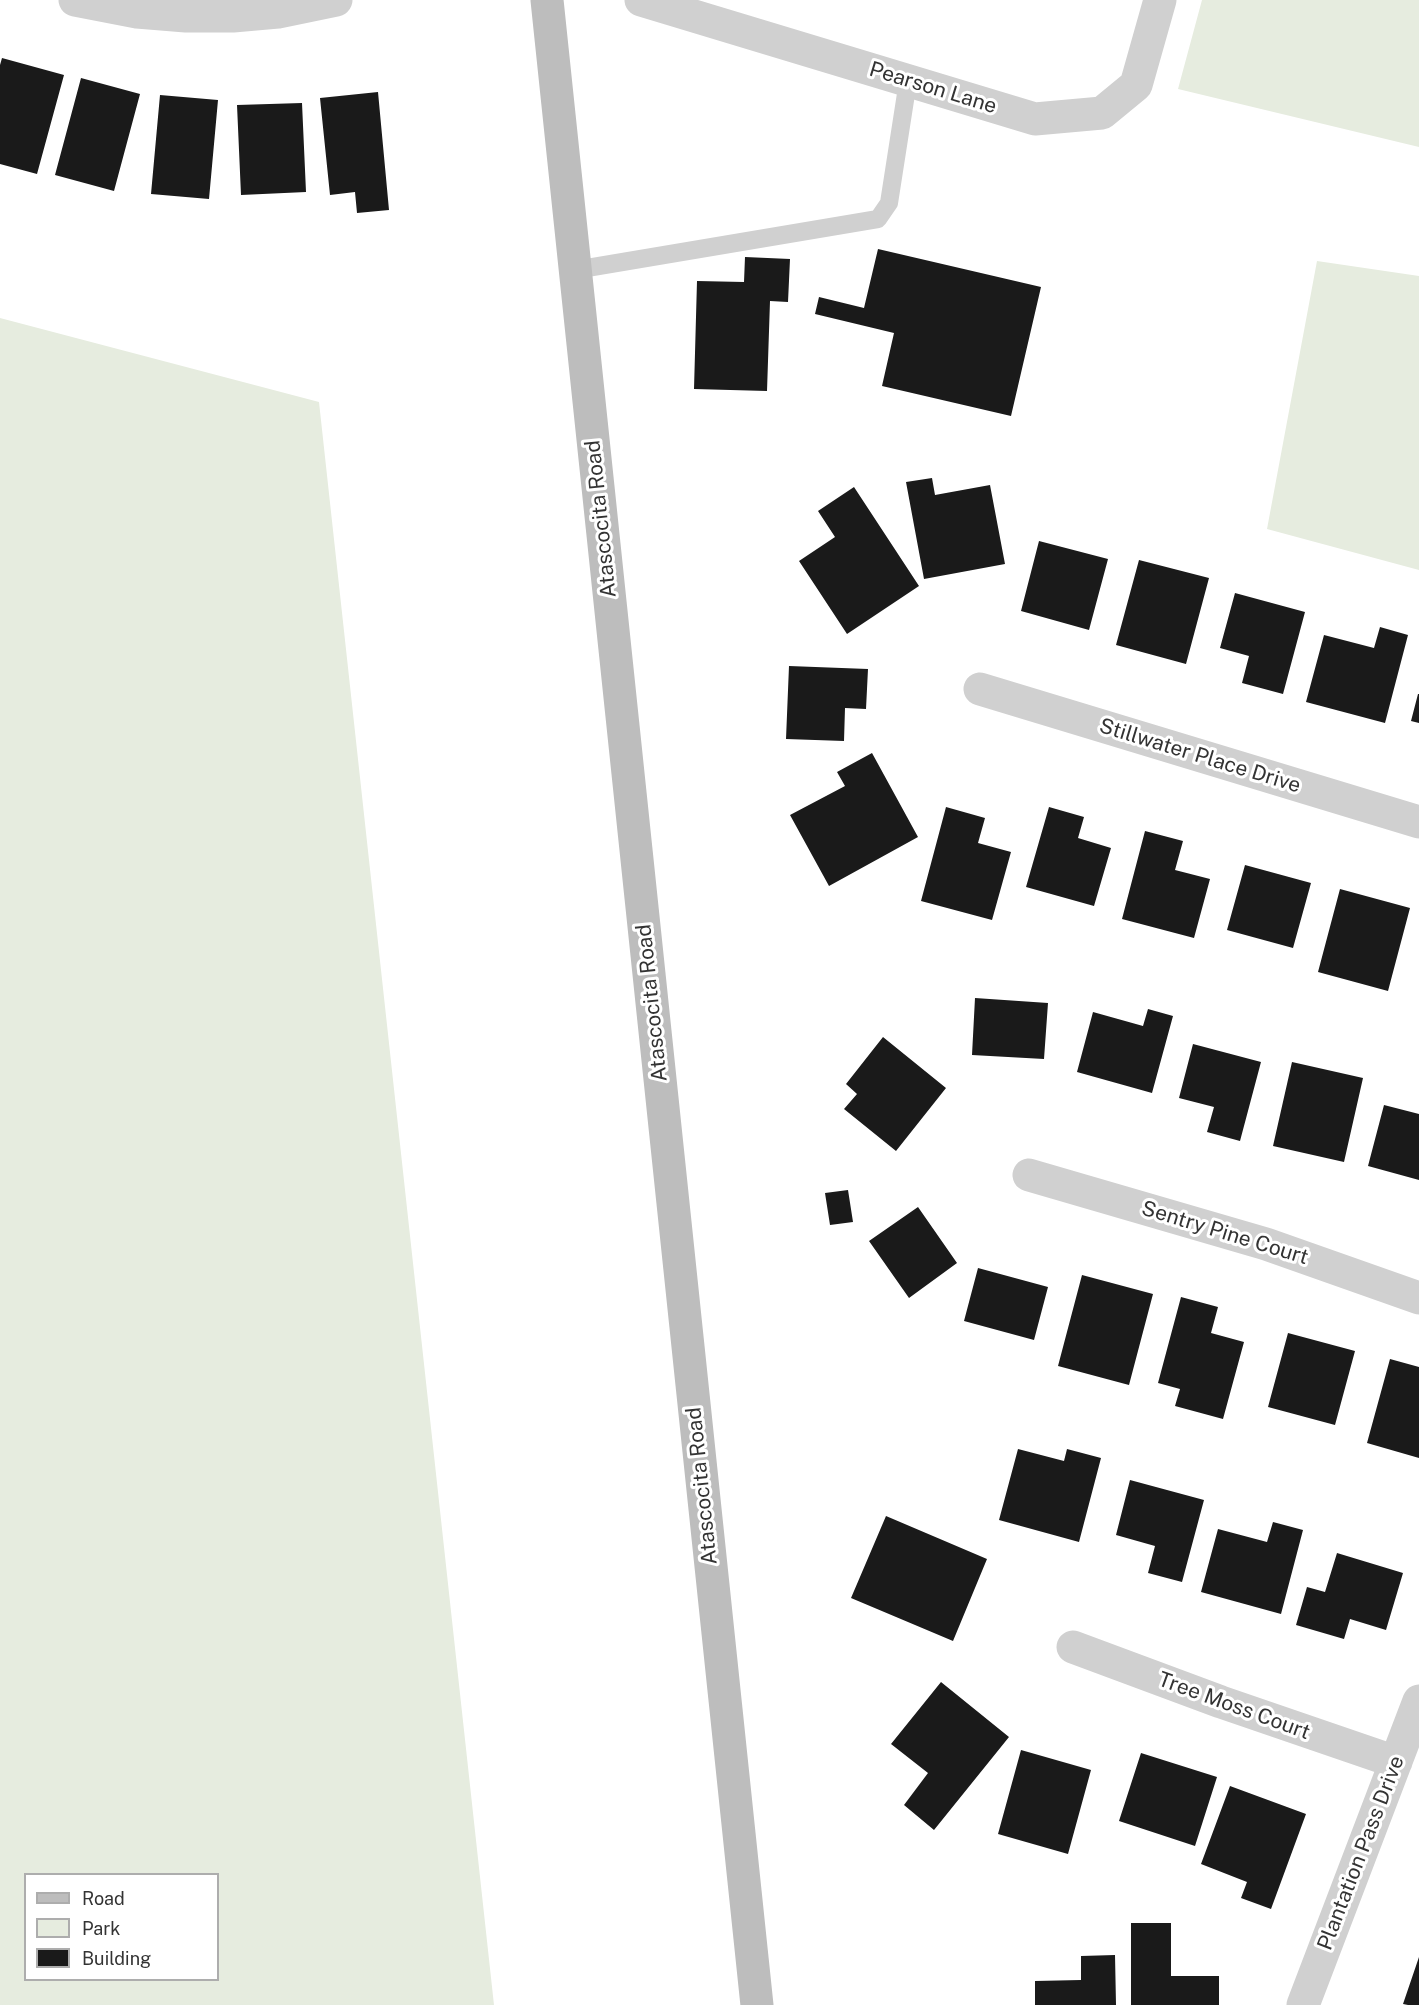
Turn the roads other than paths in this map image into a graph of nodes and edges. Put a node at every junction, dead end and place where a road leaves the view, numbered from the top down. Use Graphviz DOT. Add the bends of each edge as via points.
graph roads {
  1 [pos="75,0"];
  2 [pos="336,0"];
  3 [pos="547,0"];
  4 [pos="640,0"];
  5 [pos="1160,0"];
  6 [pos="908,81"];
  7 [pos="575,270"];
  8 [pos="981,689"];
  9 [pos="1419,822"];
  10 [pos="1029,1175"];
  11 [pos="1419,1298"];
  12 [pos="1073,1647"];
  13 [pos="1419,1701"];
  14 [pos="1396,1762"];
  15 [pos="757,2005"];
  16 [pos="1303,2005"];
  1 -- 2 [label="street" via="137,12 233,16"];
  3 -- 7 [label="main road, Atascocita Road"];
  4 -- 6 [label="street, Pearson Lane"];
  5 -- 6 [label="street, Pearson Lane" via="1136,85 1102,113 1035,119"];
  6 -- 7 [label="lane" via="889,203 878,219"];
  7 -- 15 [label="main road, Atascocita Road"];
  8 -- 9 [label="street, Stillwater Place Drive"];
  10 -- 11 [label="street, Sentry Pine Court" via="1266,1244"];
  12 -- 14 [label="street, Tree Moss Court"];
  13 -- 14 [label="street, Plantation Pass Drive"];
  14 -- 16 [label="street, Plantation Pass Drive"];
}
